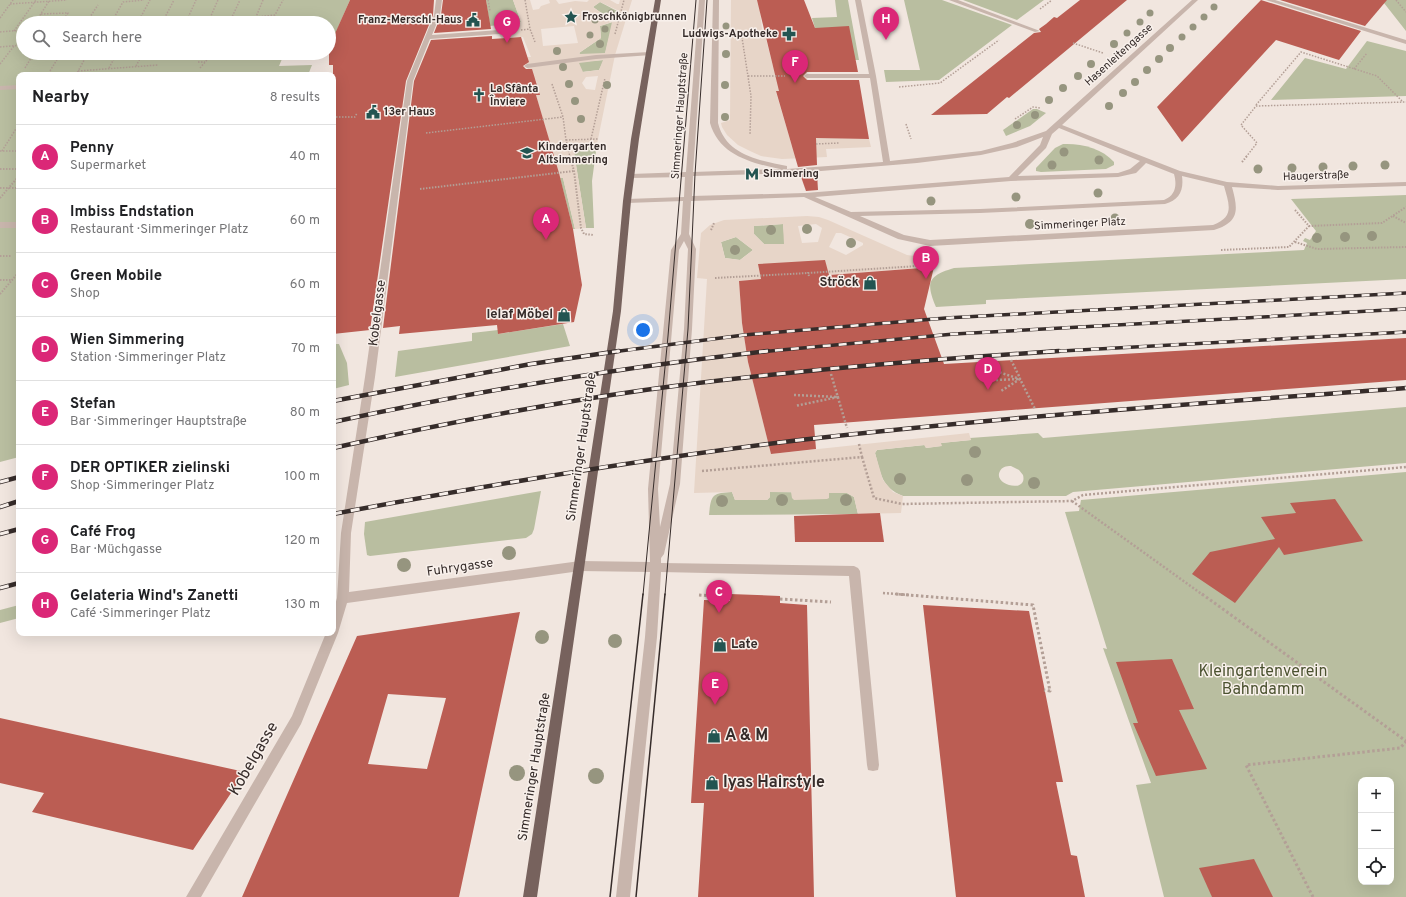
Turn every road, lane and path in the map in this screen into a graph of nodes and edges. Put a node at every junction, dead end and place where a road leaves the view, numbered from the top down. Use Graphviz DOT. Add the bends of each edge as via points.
graph roads {
  1 [pos="13,0"];
  2 [pos="66,0"];
  3 [pos="144,0"];
  4 [pos="150,0"];
  5 [pos="174,0"];
  6 [pos="196,0"];
  7 [pos="218,0"];
  8 [pos="240,0"];
  9 [pos="263,0"];
  10 [pos="283,0"];
  11 [pos="439,0"];
  12 [pos="624,0"];
  13 [pos="658,0"];
  14 [pos="702,0"];
  15 [pos="716,0"];
  16 [pos="858,0"];
  17 [pos="952,0"];
  18 [pos="1052,0"];
  19 [pos="1195,0"];
  20 [pos="1269,0"];
  21 [pos="1396,0"];
  22 [pos="1402,0"];
  23 [pos="35,1"];
  24 [pos="50,1"];
  25 [pos="10,4"];
  26 [pos="98,5"];
  27 [pos="1406,12"];
  28 [pos="41,14"];
  29 [pos="24,16"];
  30 [pos="66,16"];
  31 [pos="91,16"];
  32 [pos="115,16"];
  33 [pos="141,16"];
  34 [pos="166,16"];
  35 [pos="189,16"];
  36 [pos="211,16"];
  37 [pos="232,16"];
  38 [pos="256,16"];
  39 [pos="266,16"];
  40 [pos="0,18"];
  41 [pos="1020,24"];
  42 [pos="16,28"];
  43 [pos="740,28"];
  44 [pos="1037,30"];
  45 [pos="14,31"];
  46 [pos="0,32"];
  47 [pos="499,32"];
  48 [pos="429,37"];
  49 [pos="1406,42"];
  50 [pos="1073,43"];
  51 [pos="0,46"];
  52 [pos="14,46"];
  53 [pos="649,54"];
  54 [pos="610,56"];
  55 [pos="29,60"];
  56 [pos="57,60"];
  57 [pos="84,60"];
  58 [pos="113,60"];
  59 [pos="140,60"];
  60 [pos="207,60"];
  61 [pos="198,62"];
  62 [pos="1127,62"];
  63 [pos="0,64"];
  64 [pos="164,65"];
  65 [pos="527,66"];
  66 [pos="136,67"];
  67 [pos="24,68"];
  68 [pos="108,69"];
  69 [pos="50,71"];
  70 [pos="78,71"];
  71 [pos="748,76"];
  72 [pos="807,76"];
  73 [pos="873,76"];
  74 [pos="16,87"];
  75 [pos="895,87"];
  76 [pos="0,88"];
  77 [pos="1402,102"];
  78 [pos="1406,102"];
  79 [pos="1256,106"];
  80 [pos="357,113"];
  81 [pos="336,117"];
  82 [pos="563,117"];
  83 [pos="906,124"];
  84 [pos="1057,125"];
  85 [pos="16,128"];
  86 [pos="433,133"];
  87 [pos="1049,133"];
  88 [pos="591,139"];
  89 [pos="598,139"];
  90 [pos="911,139"];
  91 [pos="749,142"];
  92 [pos="1,151"];
  93 [pos="16,151"];
  94 [pos="1145,160"];
  95 [pos="1241,163"];
  96 [pos="887,164"];
  97 [pos="0,169"];
  98 [pos="16,169"];
  99 [pos="574,171"];
  100 [pos="797,171"];
  101 [pos="1178,172"];
  102 [pos="688,174"];
  103 [pos="631,176"];
  104 [pos="16,179"];
  105 [pos="1010,179"];
  106 [pos="1226,184"];
  107 [pos="1406,184"];
  108 [pos="0,188"];
  109 [pos="8,188"];
  110 [pos="16,188"];
  111 [pos="394,192"];
  112 [pos="805,195"];
  113 [pos="0,198"];
  114 [pos="687,199"];
  115 [pos="627,201"];
  116 [pos="848,214"];
  117 [pos="1393,216"];
  118 [pos="714,223"];
  119 [pos="1406,223"];
  120 [pos="0,225"];
  121 [pos="16,225"];
  122 [pos="1309,226"];
  123 [pos="685,234"];
  124 [pos="594,235"];
  125 [pos="708,236"];
  126 [pos="1295,242"];
  127 [pos="1406,247"];
  128 [pos="1218,251"];
  129 [pos="0,256"];
  130 [pos="12,256"];
  131 [pos="924,265"];
  132 [pos="16,275"];
  133 [pos="715,278"];
  134 [pos="0,280"];
  135 [pos="12,280"];
  136 [pos="0,294"];
  137 [pos="1011,360"];
  138 [pos="992,370"];
  139 [pos="831,374"];
  140 [pos="1020,379"];
  141 [pos="996,380"];
  142 [pos="1001,391"];
  143 [pos="794,395"];
  144 [pos="838,397"];
  145 [pos="795,406"];
  146 [pos="1035,409"];
  147 [pos="847,428"];
  148 [pos="859,444"];
  149 [pos="862,457"];
  150 [pos="1406,467"];
  151 [pos="695,471"];
  152 [pos="1072,501"];
  153 [pos="580,566"];
  154 [pos="656,568"];
  155 [pos="694,595"];
  156 [pos="730,597"];
  157 [pos="343,598"];
  158 [pos="857,598"];
  159 [pos="780,599"];
  160 [pos="336,622"];
  161 [pos="331,636"];
  162 [pos="1044,690"];
  163 [pos="1406,741"];
  164 [pos="874,765"];
  165 [pos="193,897"];
  166 [pos="530,897"];
  167 [pos="623,897"];
  168 [pos="1313,897"];
  1 -- 25 [label="path"];
  2 -- 24 [label="path"];
  3 -- 32 [label="path" via="122,2"];
  4 -- 33 [label="path"];
  5 -- 34 [label="path"];
  6 -- 35 [label="path"];
  7 -- 36 [label="path"];
  8 -- 37 [label="path"];
  9 -- 38 [label="path"];
  10 -- 39 [label="path" via="275,15"];
  11 -- 48 [label="street, Kobelgasse"];
  12 -- 54 [label="path"];
  13 -- 53 [label="main road, Simmeringer Hauptstraße"];
  14 -- 102 [label="street, Simmeringer Hauptstraße"];
  15 -- 100 [label="street" via="714,123 717,134 729,148 740,154"];
  16 -- 73 [label="street"];
  17 -- 41 [label="street"];
  18 -- 41 [label="path"];
  19 -- 62 [label="street, Hasenleitengasse"];
  20 -- 49 [label="street"];
  21 -- 22 [label="path"];
  21 -- 27 [label="path"];
  23 -- 24 [label="path"];
  23 -- 25 [label="path"];
  23 -- 29 [label="path"];
  24 -- 28 [label="path"];
  25 -- 40 [label="path"];
  26 -- 31 [label="path"];
  28 -- 30 [label="path" via="68,13"];
  41 -- 44 [label="street"];
  41 -- 75 [label="path" via="940,83"];
  42 -- 45 [label="path"];
  43 -- 71 [label="path"];
  45 -- 46 [label="path"];
  47 -- 48 [label="street"];
  48 -- 111 [label="street, Kobelgasse" via="410,81"];
  50 -- 62 [label="path"];
  51 -- 52 [label="path"];
  52 -- 63 [label="path"];
  53 -- 54 [label="street"];
  53 -- 103 [label="main road, Simmeringer Hauptstraße"];
  54 -- 65 [label="street"];
  54 -- 88 [label="path"];
  55 -- 67 [label="path"];
  56 -- 69 [label="path"];
  57 -- 70 [label="path"];
  58 -- 68 [label="path"];
  59 -- 66 [label="path"];
  60 -- 61 [label="path"];
  62 -- 84 [label="street, Hasenleitengasse"];
  64 -- 66 [label="path"];
  66 -- 68 [label="path"];
  68 -- 70 [label="path"];
  71 -- 72 [label="path"];
  71 -- 91 [label="path" via="753,120"];
  72 -- 73 [label="street"];
  73 -- 96 [label="street"];
  74 -- 76 [label="street"];
  77 -- 78 [label="path"];
  77 -- 79 [label="path"];
  77 -- 79 [label="path" via="1378,76 1301,52"];
  79 -- 95 [label="path" via="1241,124 1257,143"];
  80 -- 81 [label="path" via="355,117"];
  82 -- 86 [label="path"];
  83 -- 90 [label="path"];
  84 -- 87 [label="street"];
  84 -- 94 [label="street"];
  85 -- 92 [label="path"];
  87 -- 96 [label="street" via="981,153"];
  87 -- 105 [label="street" via="1043,146"];
  88 -- 89 [label="path"];
  88 -- 99 [label="path" via="566,140"];
  92 -- 93 [label="path"];
  94 -- 101 [label="street"];
  94 -- 105 [label="street, Simmeringer Platz" via="1133,171 1118,175"];
  96 -- 100 [label="street"];
  97 -- 98 [label="path"];
  99 -- 111 [label="path"];
  99 -- 124 [label="path" via="581,228 584,234"];
  100 -- 102 [label="street"];
  101 -- 106 [label="street"];
  101 -- 116 [label="street, Simmeringer Platz" via="1179,191 1172,200 1165,202"];
  102 -- 103 [label="street"];
  102 -- 114 [label="street, Simmeringer Hauptstraße"];
  103 -- 115 [label="main road, Simmeringer Hauptstraße"];
  104 -- 109 [label="path"];
  105 -- 112 [label="street, Simmeringer Platz"];
  106 -- 107 [label="street, Haugerstraße" via="1278,188"];
  106 -- 116 [label="street, Simmeringer Platz" via="1233,211 1230,220 1214,227 920,242 901,237"];
  108 -- 109 [label="path"];
  109 -- 110 [label="path"];
  109 -- 113 [label="path"];
  111 -- 157 [label="street, Kobelgasse" via="370,377 346,533"];
  112 -- 114 [label="street, Simmeringer Platz"];
  112 -- 116 [label="street, Simmeringer Platz"];
  114 -- 115 [label="street, Simmeringer Platz"];
  114 -- 123 [label="street, Simmeringer Hauptstraße"];
  115 -- 153 [label="main road, Simmeringer Hauptstraße" via="617,311"];
  117 -- 119 [label="path"];
  118 -- 125 [label="path"];
  120 -- 121 [label="street"];
  122 -- 126 [label="path"];
  123 -- 154 [label="street, Simmeringer Hauptstraße" via="675,250 653,489"];
  123 -- 154 [label="street, Simmeringer Hauptstraße" via="692,249 675,484"];
  126 -- 127 [label="path" via="1317,249"];
  126 -- 128 [label="path" via="1289,248"];
  129 -- 130 [label="path"];
  131 -- 133 [label="path"];
  132 -- 135 [label="path"];
  134 -- 135 [label="path"];
  135 -- 136 [label="path"];
  137 -- 140 [label="path"];
  138 -- 140 [label="path"];
  139 -- 144 [label="path"];
  140 -- 141 [label="path"];
  140 -- 142 [label="path"];
  140 -- 146 [label="path"];
  143 -- 144 [label="path"];
  144 -- 145 [label="path"];
  144 -- 147 [label="path"];
  148 -- 149 [label="path"];
  149 -- 151 [label="path"];
  149 -- 152 [label="path" via="874,498 902,504"];
  150 -- 152 [label="path" via="1083,495"];
  152 -- 163 [label="path"];
  153 -- 154 [label="street, Fuhrygasse"];
  153 -- 157 [label="street, Fuhrygasse"];
  153 -- 166 [label="main road, Simmeringer Hauptstraße"];
  154 -- 158 [label="street, Fuhrygasse" via="854,571"];
  154 -- 167 [label="street"];
  155 -- 156 [label="path"];
  157 -- 160 [label="street, Kobelgasse"];
  158 -- 159 [label="path" via="840,602"];
  158 -- 162 [label="path" via="878,593 1033,605 1050,691"];
  158 -- 164 [label="street"];
  161 -- 165 [label="street, Kobelgasse" via="297,720"];
  163 -- 168 [label="path" via="1400,748 1246,765"];
}
